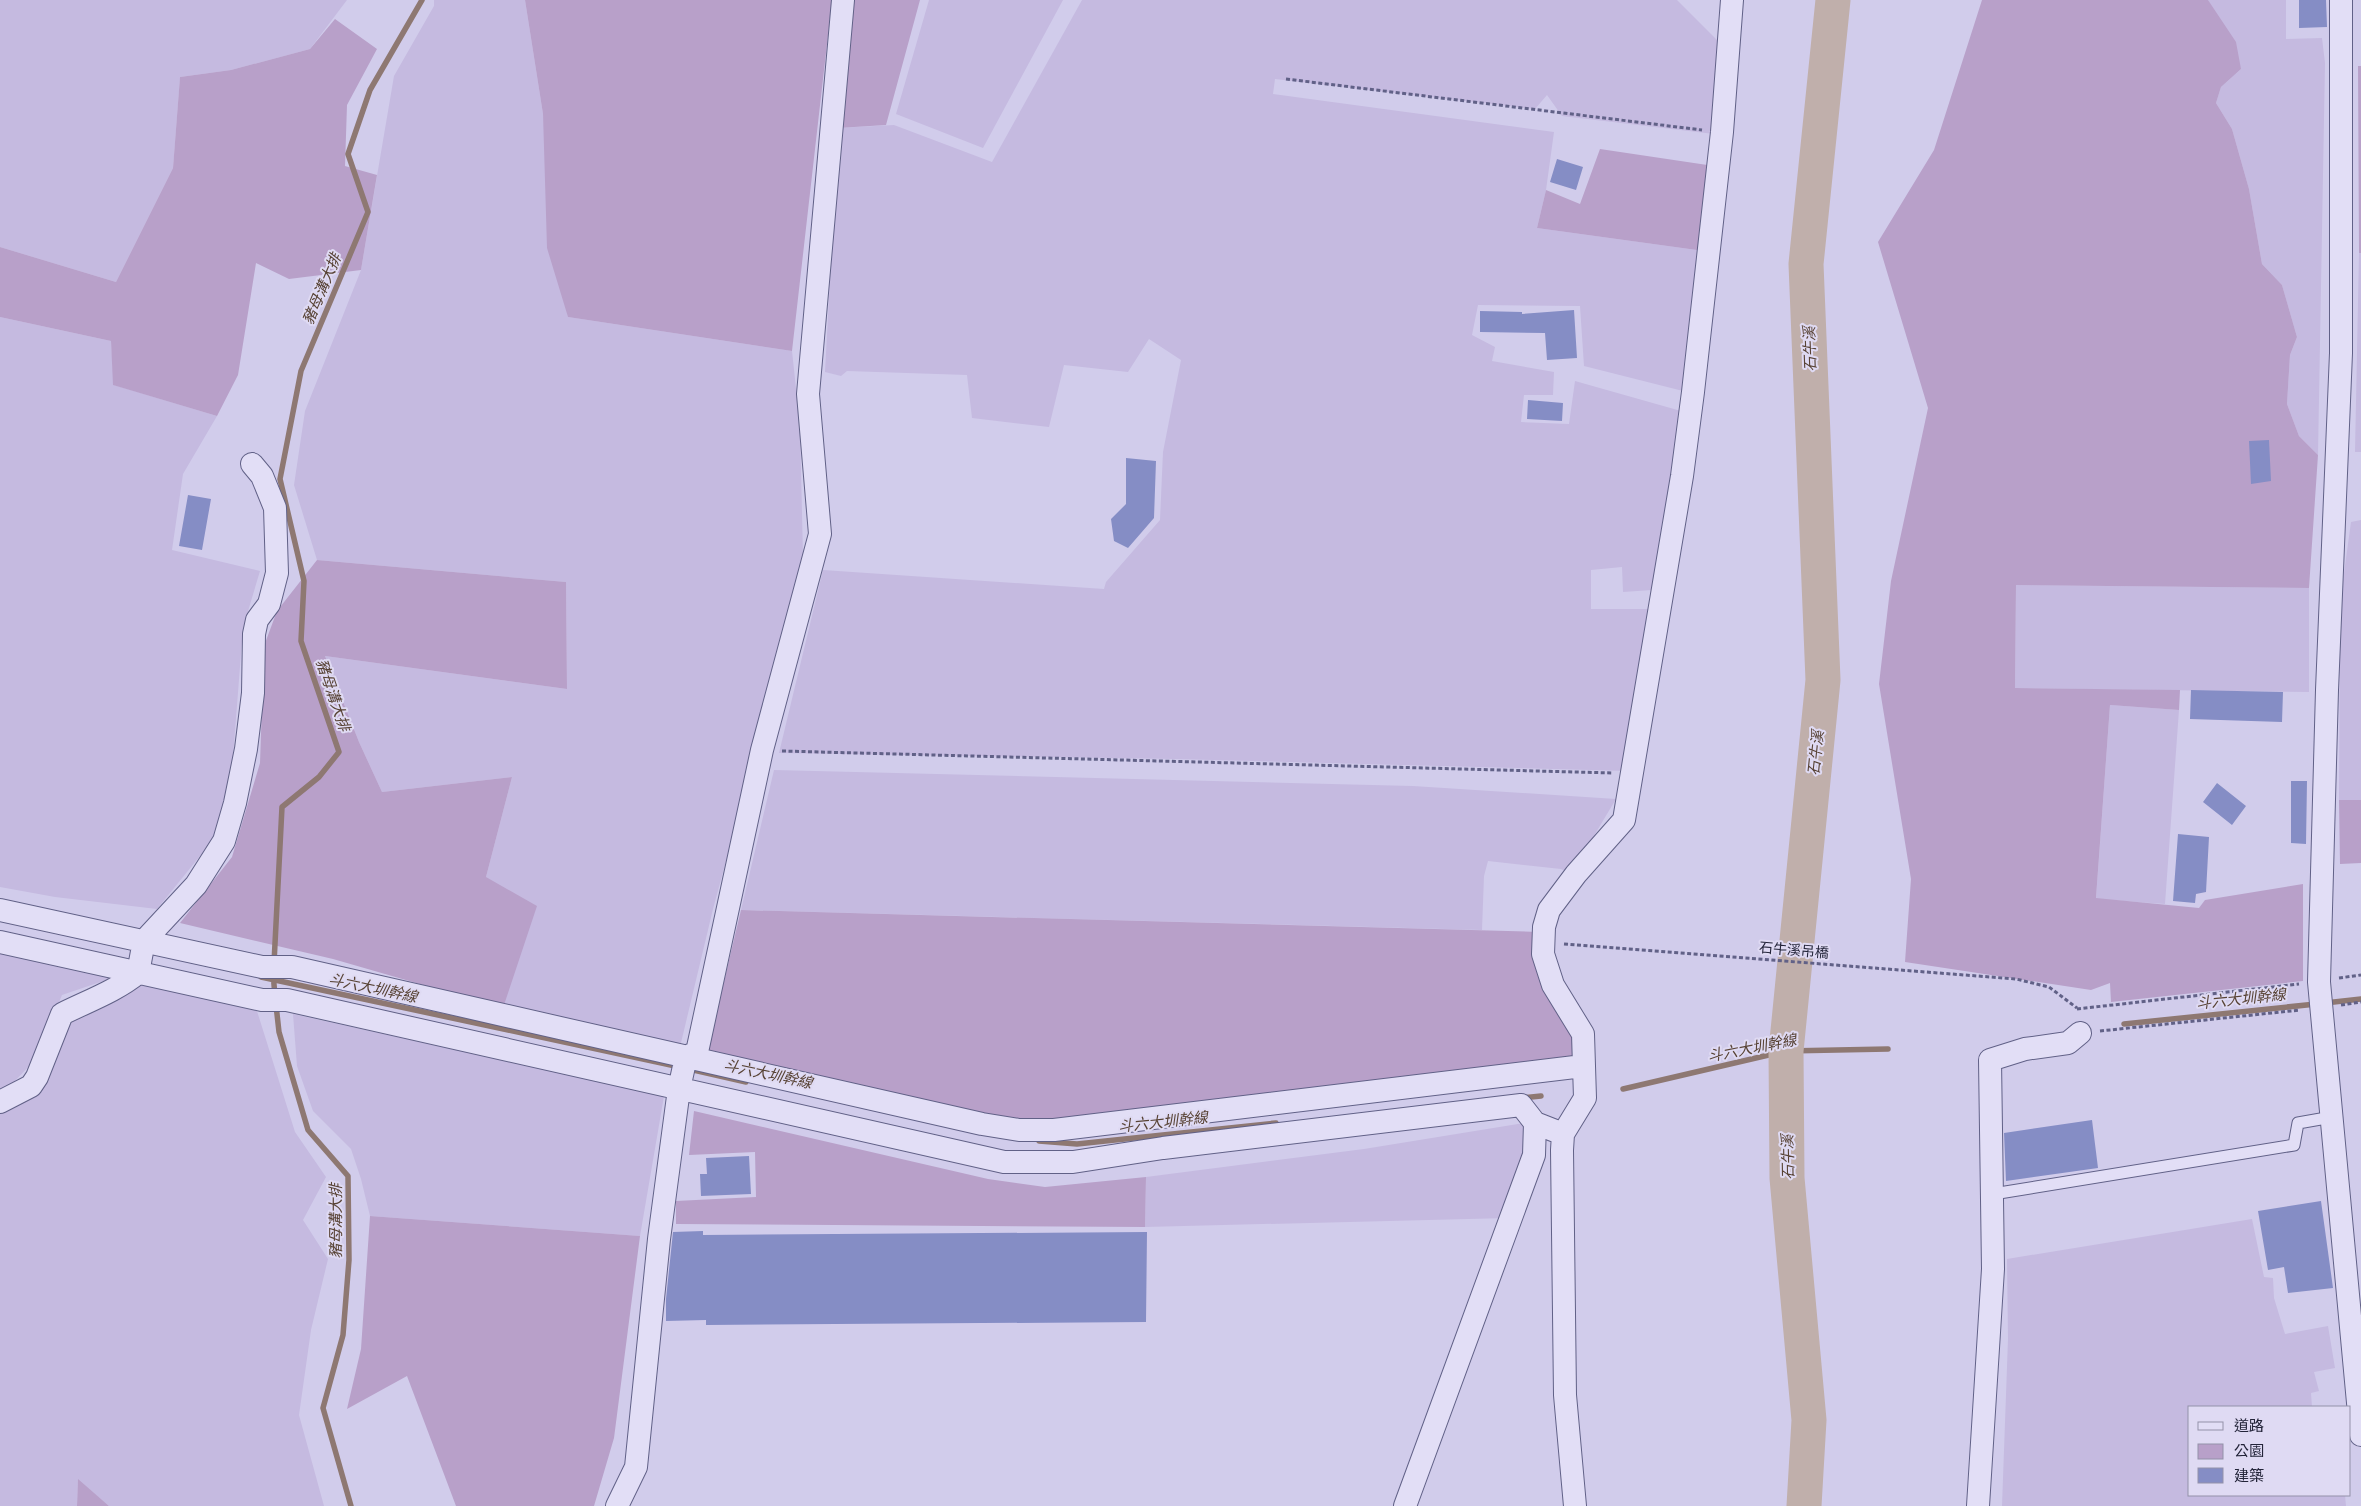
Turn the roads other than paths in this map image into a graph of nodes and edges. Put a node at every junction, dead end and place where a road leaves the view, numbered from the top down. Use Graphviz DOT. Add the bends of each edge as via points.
graph roads {
  1 [pos="843,0"];
  2 [pos="1732,0"];
  3 [pos="2341,0"];
  4 [pos="252,464"];
  5 [pos="0,910"];
  6 [pos="144,941"];
  7 [pos="0,942"];
  8 [pos="138,973"];
  9 [pos="2080,1033"];
  10 [pos="686,1057"];
  11 [pos="1583,1066"];
  12 [pos="679,1089"];
  13 [pos="0,1102"];
  14 [pos="2332,1117"];
  15 [pos="1535,1123"];
  16 [pos="1567,1129"];
  17 [pos="1993,1194"];
  18 [pos="2361,1435"];
  19 [pos="618,1506"];
  20 [pos="1405,1506"];
  21 [pos="1575,1506"];
  22 [pos="1978,1506"];
  1 -- 10 [label="street" via="808,394 820,534 762,750 697,1052"];
  2 -- 11 [label="street" via="1722,132 1682,476 1624,820 1549,910 1544,927 1543,954 1553,985 1583,1034"];
  3 -- 14 [label="street" via="2342,353 2327,690 2319,982"];
  4 -- 6 [label="street" via="262,476 274,508 277,574 269,604 257,620 254,634 253,693 235,803 224,841 196,885"];
  5 -- 6 [label="street"];
  6 -- 8 [label="street"];
  6 -- 10 [label="street" via="262,967 292,967"];
  7 -- 8 [label="street"];
  8 -- 12 [label="street" via="262,1000 287,1000"];
  8 -- 13 [label="street" via="121,987 62,1014 34,1081"];
  9 -- 17 [label="street" via="2068,1043 2025,1049 1990,1060"];
  10 -- 11 [label="street" via="1019,1130 1054,1130"];
  10 -- 12 [label="street"];
  11 -- 16 [label="street" via="1585,1098"];
  12 -- 15 [label="street" via="1004,1162 1073,1162 1162,1148 1521,1105"];
  12 -- 19 [label="street" via="659,1238 636,1467"];
  14 -- 17 [label="lane" via="2298,1123 2294,1145"];
  14 -- 18 [label="street"];
  15 -- 16 [label="street"];
  15 -- 20 [label="street" via="1534,1155"];
  16 -- 21 [label="street" via="1565,1395"];
  17 -- 22 [label="street" via="1991,1319"];
}
